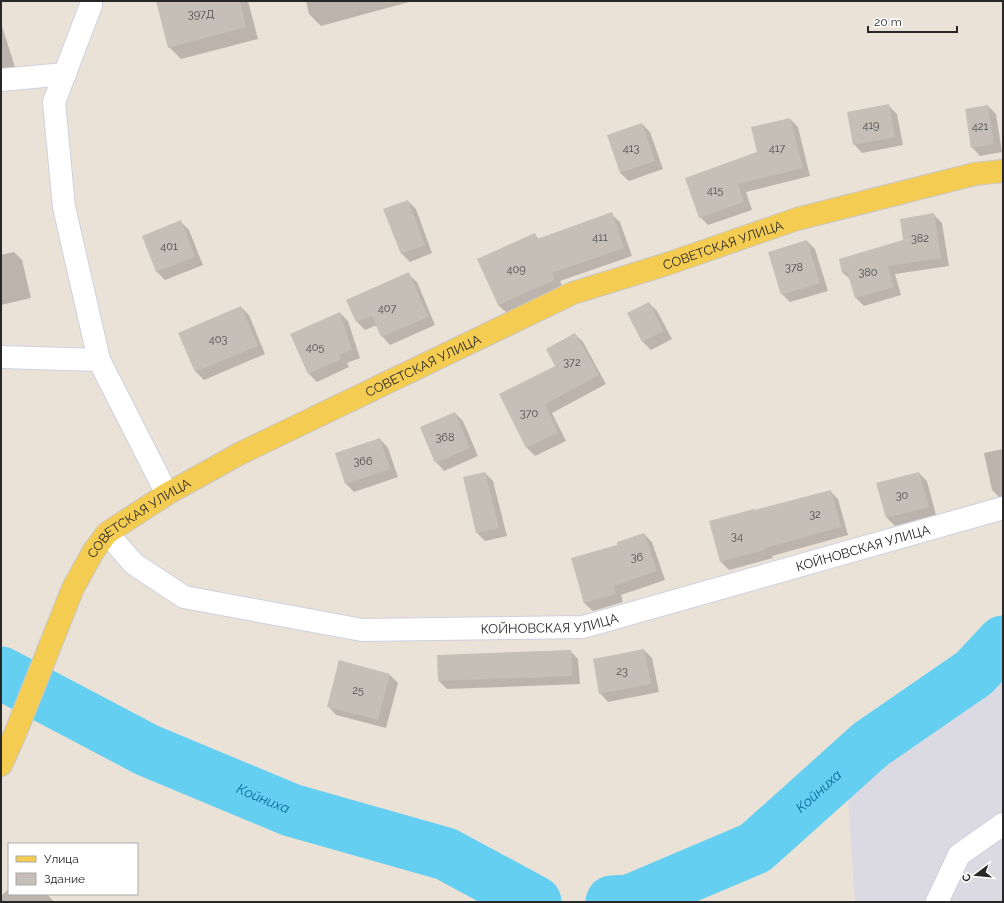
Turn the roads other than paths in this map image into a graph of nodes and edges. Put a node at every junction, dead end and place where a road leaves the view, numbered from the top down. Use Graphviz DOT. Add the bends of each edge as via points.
graph roads {
  1 [pos="91,5"];
  2 [pos="64,74"];
  3 [pos="1,80"];
  4 [pos="1003,171"];
  5 [pos="1,357"];
  6 [pos="99,360"];
  7 [pos="167,494"];
  8 [pos="1003,508"];
  9 [pos="107,533"];
  10 [pos="1,765"];
  11 [pos="1003,824"];
  12 [pos="937,902"];
  1 -- 2 [label="street"];
  2 -- 3 [label="street"];
  2 -- 6 [label="street" via="54,102 64,207"];
  4 -- 7 [label="main road, СОВЕТСКАЯ УЛИЦА" via="975,174 797,219 573,293 239,454"];
  5 -- 6 [label="street"];
  6 -- 7 [label="street"];
  7 -- 9 [label="main road, СОВЕТСКАЯ УЛИЦА"];
  8 -- 9 [label="street, КОЙНОВСКАЯ УЛИЦА" via="583,628 362,630 184,597 134,564"];
  9 -- 10 [label="main road, СОВЕТСКАЯ УЛИЦА" via="72,588"];
  11 -- 12 [label="street" via="959,855"];
}
